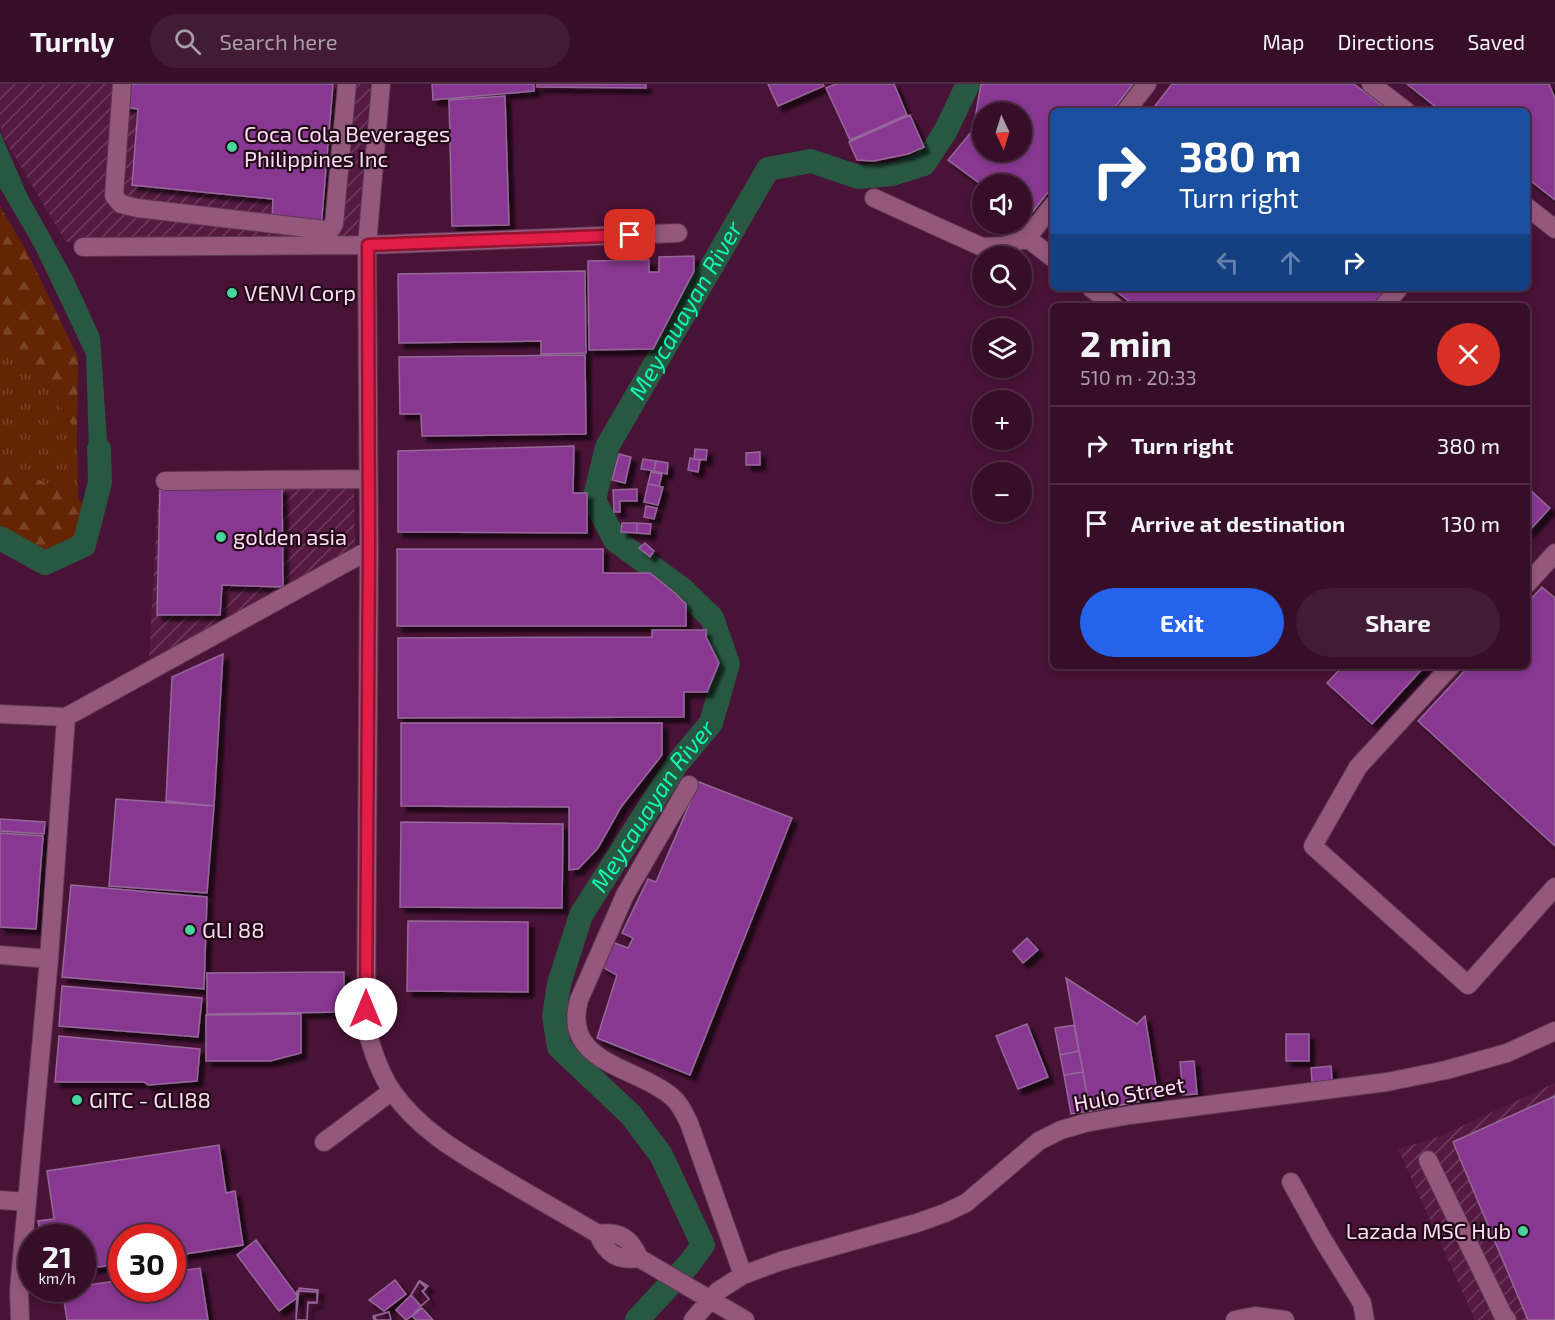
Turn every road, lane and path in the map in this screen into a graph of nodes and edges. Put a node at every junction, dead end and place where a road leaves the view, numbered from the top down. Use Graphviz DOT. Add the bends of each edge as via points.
graph roads {
  1 [pos="122,84"];
  2 [pos="347,84"];
  3 [pos="381,84"];
  4 [pos="1147,84"];
  5 [pos="1371,84"];
  6 [pos="1128,108"];
  7 [pos="1402,108"];
  8 [pos="874,198"];
  9 [pos="1050,209"];
  10 [pos="1530,209"];
  11 [pos="1555,229"];
  12 [pos="678,233"];
  13 [pos="1027,238"];
  14 [pos="368,245"];
  15 [pos="82,247"];
  16 [pos="1050,256"];
  17 [pos="1095,291"];
  18 [pos="1396,291"];
  19 [pos="1110,303"];
  20 [pos="1386,303"];
  21 [pos="367,479"];
  22 [pos="165,481"];
  23 [pos="369,550"];
  24 [pos="1555,553"];
  25 [pos="1530,581"];
  26 [pos="1448,669"];
  27 [pos="0,714"];
  28 [pos="66,717"];
  29 [pos="688,785"];
  30 [pos="1555,887"];
  31 [pos="0,956"];
  32 [pos="49,959"];
  33 [pos="1555,1031"];
  34 [pos="392,1091"];
  35 [pos="324,1142"];
  36 [pos="1428,1160"];
  37 [pos="1291,1182"];
  38 [pos="0,1200"];
  39 [pos="27,1202"];
  40 [pos="743,1275"];
  41 [pos="711,1299"];
  42 [pos="20,1320"];
  43 [pos="693,1320"];
  44 [pos="746,1320"];
  45 [pos="1235,1320"];
  46 [pos="1285,1320"];
  47 [pos="1365,1320"];
  48 [pos="1507,1320"];
  1 -- 2 [label="street" via="114,196 121,204 326,230 334,225"];
  3 -- 14 [label="street"];
  4 -- 6 [label="street"];
  5 -- 7 [label="street"];
  8 -- 13 [label="street" via="982,247 1004,246"];
  9 -- 13 [label="street"];
  10 -- 11 [label="street"];
  12 -- 14 [label="street"];
  13 -- 16 [label="street"];
  14 -- 15 [label="street"];
  14 -- 21 [label="street"];
  17 -- 19 [label="street"];
  18 -- 20 [label="street"];
  21 -- 22 [label="street"];
  21 -- 23 [label="street"];
  23 -- 28 [label="street"];
  23 -- 34 [label="street" via="366,1018 372,1050"];
  24 -- 25 [label="street"];
  26 -- 30 [label="street" via="1358,768 1313,846 1468,985"];
  27 -- 28 [label="street"];
  28 -- 32 [label="street"];
  29 -- 40 [label="street" via="625,895 574,1015 585,1047 672,1096 682,1108"];
  31 -- 32 [label="street"];
  32 -- 39 [label="street"];
  33 -- 40 [label="street, Hulo Street" via="1507,1053 1446,1071 1130,1115 1061,1130 1039,1141 966,1203 945,1213"];
  34 -- 35 [label="street"];
  34 -- 41 [label="street" via="408,1112 452,1149 598,1234 604,1248 624,1260 639,1258"];
  36 -- 48 [label="street"];
  37 -- 47 [label="street" via="1362,1302"];
  38 -- 39 [label="street"];
  39 -- 42 [label="street"];
  40 -- 41 [label="street, Hulo Street"];
  41 -- 43 [label="street, Hulo Street"];
  41 -- 44 [label="street"];
  45 -- 46 [label="street" via="1255,1316"];
}
